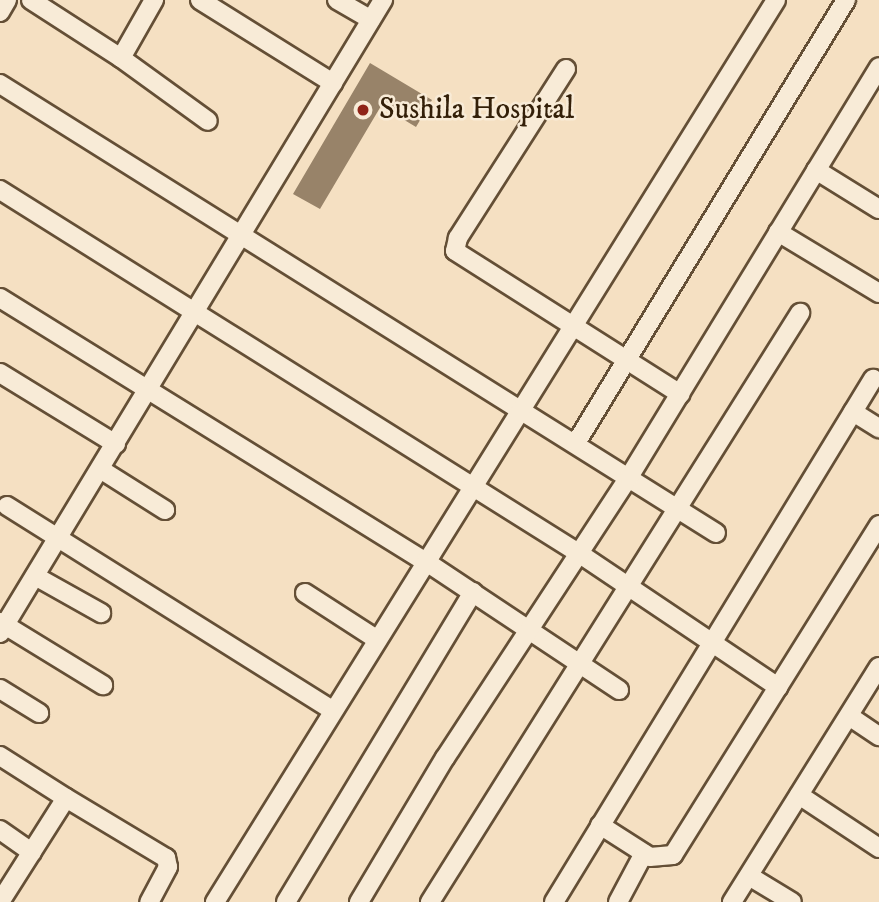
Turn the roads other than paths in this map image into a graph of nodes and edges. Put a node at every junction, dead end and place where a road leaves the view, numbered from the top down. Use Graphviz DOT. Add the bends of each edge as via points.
graph roads {
  1 [pos="8,0"];
  2 [pos="31,0"];
  3 [pos="154,0"];
  4 [pos="200,0"];
  5 [pos="337,0"];
  6 [pos="383,0"];
  7 [pos="776,0"];
  8 [pos="846,0"];
  9 [pos="0,12"];
  10 [pos="371,20"];
  11 [pos="121,58"];
  12 [pos="879,67"];
  13 [pos="566,69"];
  14 [pos="333,83"];
  15 [pos="0,84"];
  16 [pos="208,121"];
  17 [pos="816,170"];
  18 [pos="0,190"];
  19 [pos="879,208"];
  20 [pos="778,232"];
  21 [pos="239,236"];
  22 [pos="879,293"];
  23 [pos="0,298"];
  24 [pos="800,313"];
  25 [pos="193,315"];
  26 [pos="572,329"];
  27 [pos="626,361"];
  28 [pos="0,373"];
  29 [pos="873,379"];
  30 [pos="147,391"];
  31 [pos="680,394"];
  32 [pos="523,409"];
  33 [pos="853,412"];
  34 [pos="879,428"];
  35 [pos="576,443"];
  36 [pos="116,444"];
  37 [pos="100,469"];
  38 [pos="629,477"];
  39 [pos="471,484"];
  40 [pos="7,506"];
  41 [pos="165,510"];
  42 [pos="678,511"];
  43 [pos="879,525"];
  44 [pos="716,533"];
  45 [pos="58,539"];
  46 [pos="580,554"];
  47 [pos="425,561"];
  48 [pos="35,576"];
  49 [pos="628,589"];
  50 [pos="472,592"];
  51 [pos="305,593"];
  52 [pos="101,613"];
  53 [pos="2,626"];
  54 [pos="530,630"];
  55 [pos="376,639"];
  56 [pos="711,644"];
  57 [pos="578,661"];
  58 [pos="879,667"];
  59 [pos="103,685"];
  60 [pos="778,687"];
  61 [pos="0,689"];
  62 [pos="619,690"];
  63 [pos="332,710"];
  64 [pos="38,713"];
  65 [pos="849,716"];
  66 [pos="879,737"];
  67 [pos="0,756"];
  68 [pos="799,795"];
  69 [pos="66,798"];
  70 [pos="600,825"];
  71 [pos="0,830"];
  72 [pos="879,848"];
  73 [pos="32,852"];
  74 [pos="644,853"];
  75 [pos="749,876"];
  76 [pos="0,902"];
  77 [pos="149,902"];
  78 [pos="215,902"];
  79 [pos="286,902"];
  80 [pos="359,902"];
  81 [pos="430,902"];
  82 [pos="554,902"];
  83 [pos="618,902"];
  84 [pos="732,902"];
  85 [pos="792,902"];
  1 -- 9 [label="street"];
  2 -- 11 [label="street"];
  3 -- 11 [label="street"];
  4 -- 14 [label="street"];
  5 -- 10 [label="street"];
  6 -- 10 [label="street"];
  7 -- 26 [label="street"];
  8 -- 27 [label="street"];
  10 -- 14 [label="street"];
  11 -- 16 [label="street"];
  12 -- 17 [label="street"];
  13 -- 26 [label="street" via="454,245 460,254"];
  14 -- 21 [label="street"];
  15 -- 21 [label="street"];
  17 -- 19 [label="street"];
  17 -- 20 [label="street"];
  18 -- 25 [label="street"];
  20 -- 22 [label="street"];
  20 -- 31 [label="street"];
  21 -- 25 [label="street"];
  21 -- 32 [label="street"];
  23 -- 30 [label="street"];
  24 -- 42 [label="street"];
  25 -- 30 [label="street"];
  25 -- 39 [label="street"];
  26 -- 27 [label="street"];
  26 -- 32 [label="street"];
  27 -- 31 [label="street"];
  27 -- 35 [label="street"];
  28 -- 36 [label="street"];
  29 -- 33 [label="street"];
  30 -- 36 [label="street"];
  30 -- 47 [label="street"];
  31 -- 38 [label="street"];
  32 -- 35 [label="street"];
  32 -- 39 [label="street"];
  33 -- 34 [label="street"];
  33 -- 56 [label="street"];
  35 -- 38 [label="street"];
  36 -- 37 [label="street"];
  37 -- 41 [label="street"];
  37 -- 45 [label="street"];
  38 -- 42 [label="street"];
  38 -- 46 [label="street"];
  39 -- 46 [label="street"];
  39 -- 47 [label="street"];
  40 -- 45 [label="street"];
  42 -- 44 [label="street"];
  42 -- 49 [label="street"];
  43 -- 60 [label="street"];
  45 -- 48 [label="street"];
  45 -- 63 [label="street"];
  46 -- 49 [label="street"];
  46 -- 54 [label="street"];
  47 -- 50 [label="street"];
  47 -- 55 [label="street"];
  48 -- 52 [label="street"];
  48 -- 53 [label="street"];
  49 -- 56 [label="street"];
  49 -- 57 [label="street"];
  50 -- 54 [label="street"];
  50 -- 79 [label="street"];
  51 -- 55 [label="street"];
  53 -- 59 [label="street"];
  54 -- 57 [label="street"];
  54 -- 80 [label="street" via="445,758"];
  55 -- 63 [label="street"];
  56 -- 60 [label="street"];
  56 -- 70 [label="street"];
  57 -- 62 [label="street"];
  57 -- 81 [label="street"];
  58 -- 65 [label="street"];
  60 -- 74 [label="street" via="682,843 661,859"];
  61 -- 64 [label="street"];
  63 -- 78 [label="street"];
  65 -- 66 [label="street"];
  65 -- 68 [label="street"];
  67 -- 69 [label="street"];
  68 -- 72 [label="street"];
  68 -- 75 [label="street"];
  69 -- 73 [label="street"];
  69 -- 77 [label="street" via="166,858 168,867"];
  70 -- 74 [label="street"];
  70 -- 82 [label="street"];
  71 -- 73 [label="street"];
  73 -- 76 [label="street"];
  74 -- 83 [label="street"];
  75 -- 84 [label="street"];
  75 -- 85 [label="street"];
}
